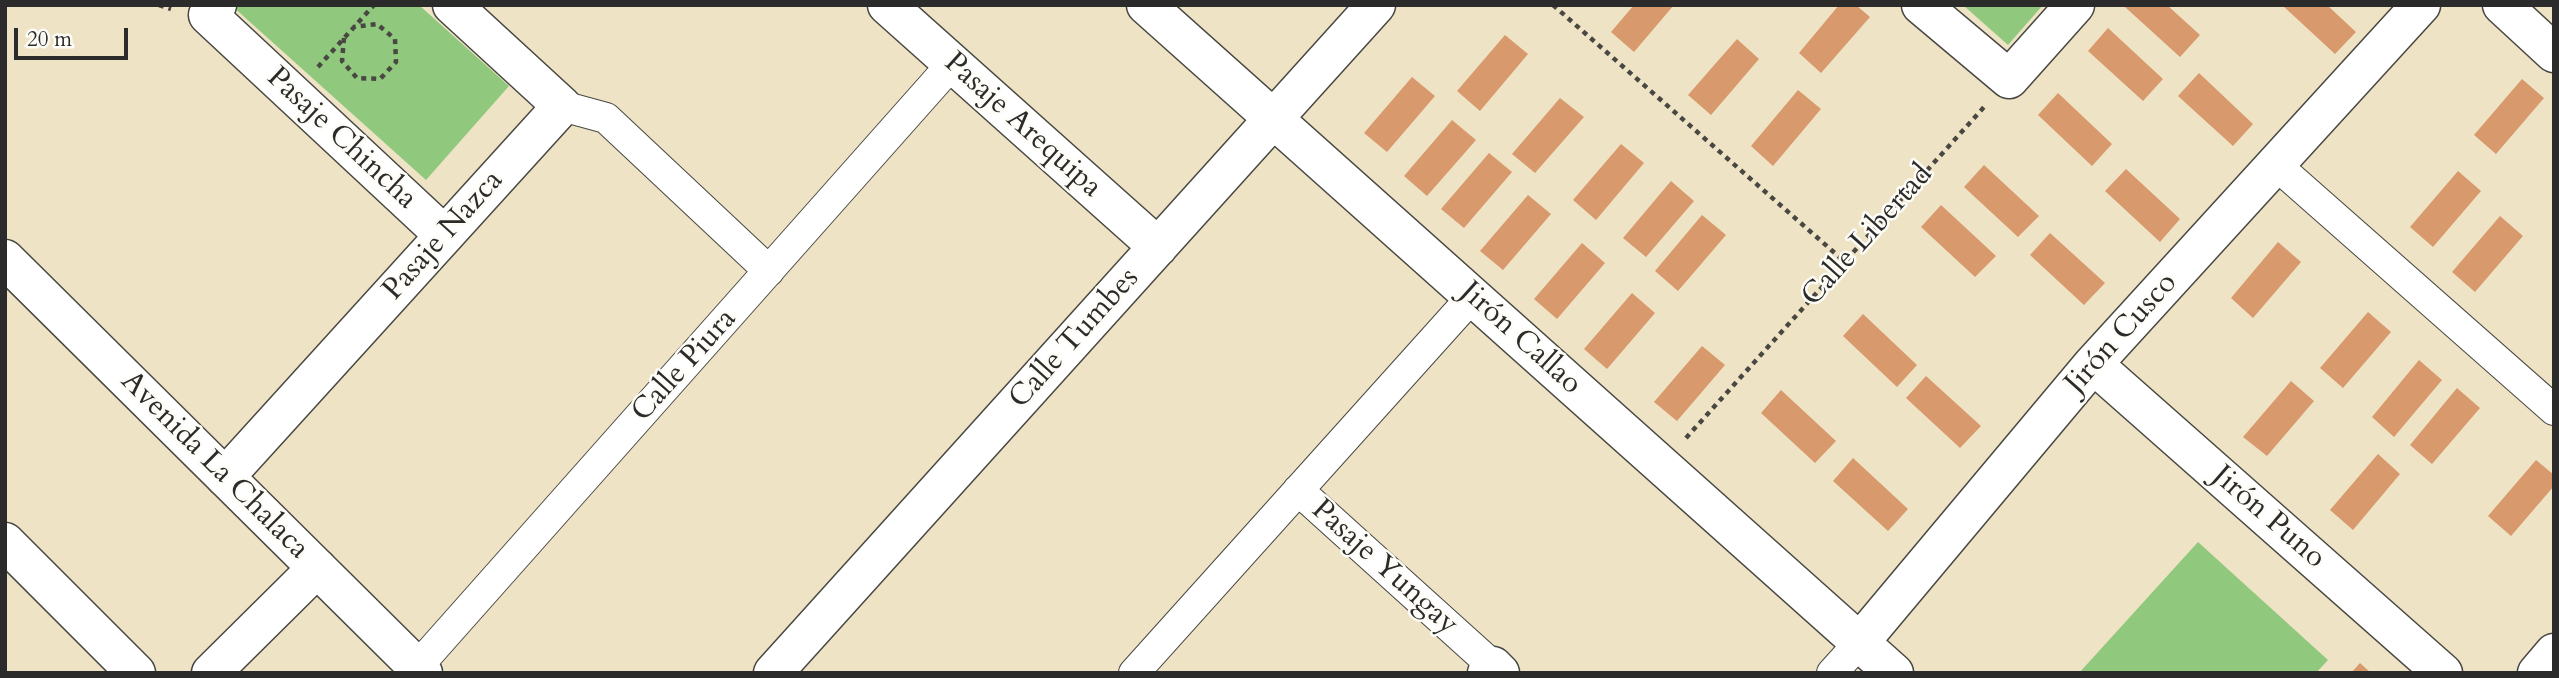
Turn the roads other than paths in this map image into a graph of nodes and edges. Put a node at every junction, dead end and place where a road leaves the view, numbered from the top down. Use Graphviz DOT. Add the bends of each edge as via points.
graph roads {
  1 [pos="452,5"];
  2 [pos="887,5"];
  3 [pos="1146,5"];
  4 [pos="1376,5"];
  5 [pos="1921,5"];
  6 [pos="2075,5"];
  7 [pos="2421,5"];
  8 [pos="2502,5"];
  9 [pos="212,10"];
  10 [pos="2554,53"];
  11 [pos="952,64"];
  12 [pos="562,106"];
  13 [pos="1273,119"];
  14 [pos="2276,164"];
  15 [pos="444,235"];
  16 [pos="1158,247"];
  17 [pos="5,259"];
  18 [pos="769,271"];
  19 [pos="1472,297"];
  20 [pos="2093,364"];
  21 [pos="2554,410"];
  22 [pos="225,477"];
  23 [pos="1298,491"];
  24 [pos="5,542"];
  25 [pos="317,568"];
  26 [pos="1860,642"];
  27 [pos="2554,653"];
  28 [pos="420,670"];
  29 [pos="1493,671"];
  30 [pos="136,673"];
  31 [pos="211,673"];
  32 [pos="773,673"];
  33 [pos="1134,673"];
  34 [pos="1832,673"];
  35 [pos="1894,673"];
  36 [pos="2443,673"];
  37 [pos="2537,673"];
  1 -- 12 [label="street"];
  2 -- 11 [label="street, Pasaje Arequipa"];
  3 -- 13 [label="street, Jirón Callao"];
  4 -- 13 [label="street, Calle Tumbes"];
  5 -- 6 [label="street" via="2009,79"];
  7 -- 14 [label="street, Jirón Cusco"];
  8 -- 10 [label="street"];
  9 -- 15 [label="street, Pasaje Chincha" via="293,94"];
  11 -- 16 [label="street, Pasaje Arequipa"];
  11 -- 18 [label="street, Calle Piura"];
  12 -- 15 [label="street, Pasaje Nazca"];
  12 -- 18 [label="street" via="606,118"];
  13 -- 16 [label="street, Calle Tumbes"];
  13 -- 19 [label="street, Jirón Callao"];
  14 -- 20 [label="street, Jirón Cusco"];
  14 -- 21 [label="street"];
  15 -- 22 [label="street, Pasaje Nazca"];
  16 -- 32 [label="street, Calle Tumbes"];
  17 -- 22 [label="street, Avenida La Chalaca"];
  18 -- 28 [label="street, Calle Piura"];
  19 -- 23 [label="street"];
  19 -- 26 [label="street, Jirón Callao"];
  20 -- 26 [label="street, Jirón Cusco"];
  20 -- 36 [label="street, Jirón Puno"];
  22 -- 25 [label="street, Avenida La Chalaca"];
  23 -- 29 [label="street, Pasaje Yungay"];
  23 -- 33 [label="street"];
  24 -- 30 [label="street"];
  25 -- 28 [label="street, Avenida La Chalaca"];
  25 -- 31 [label="street"];
  26 -- 34 [label="street, Jirón Cusco"];
  26 -- 35 [label="street, Jirón Callao"];
  27 -- 37 [label="street"];
}
